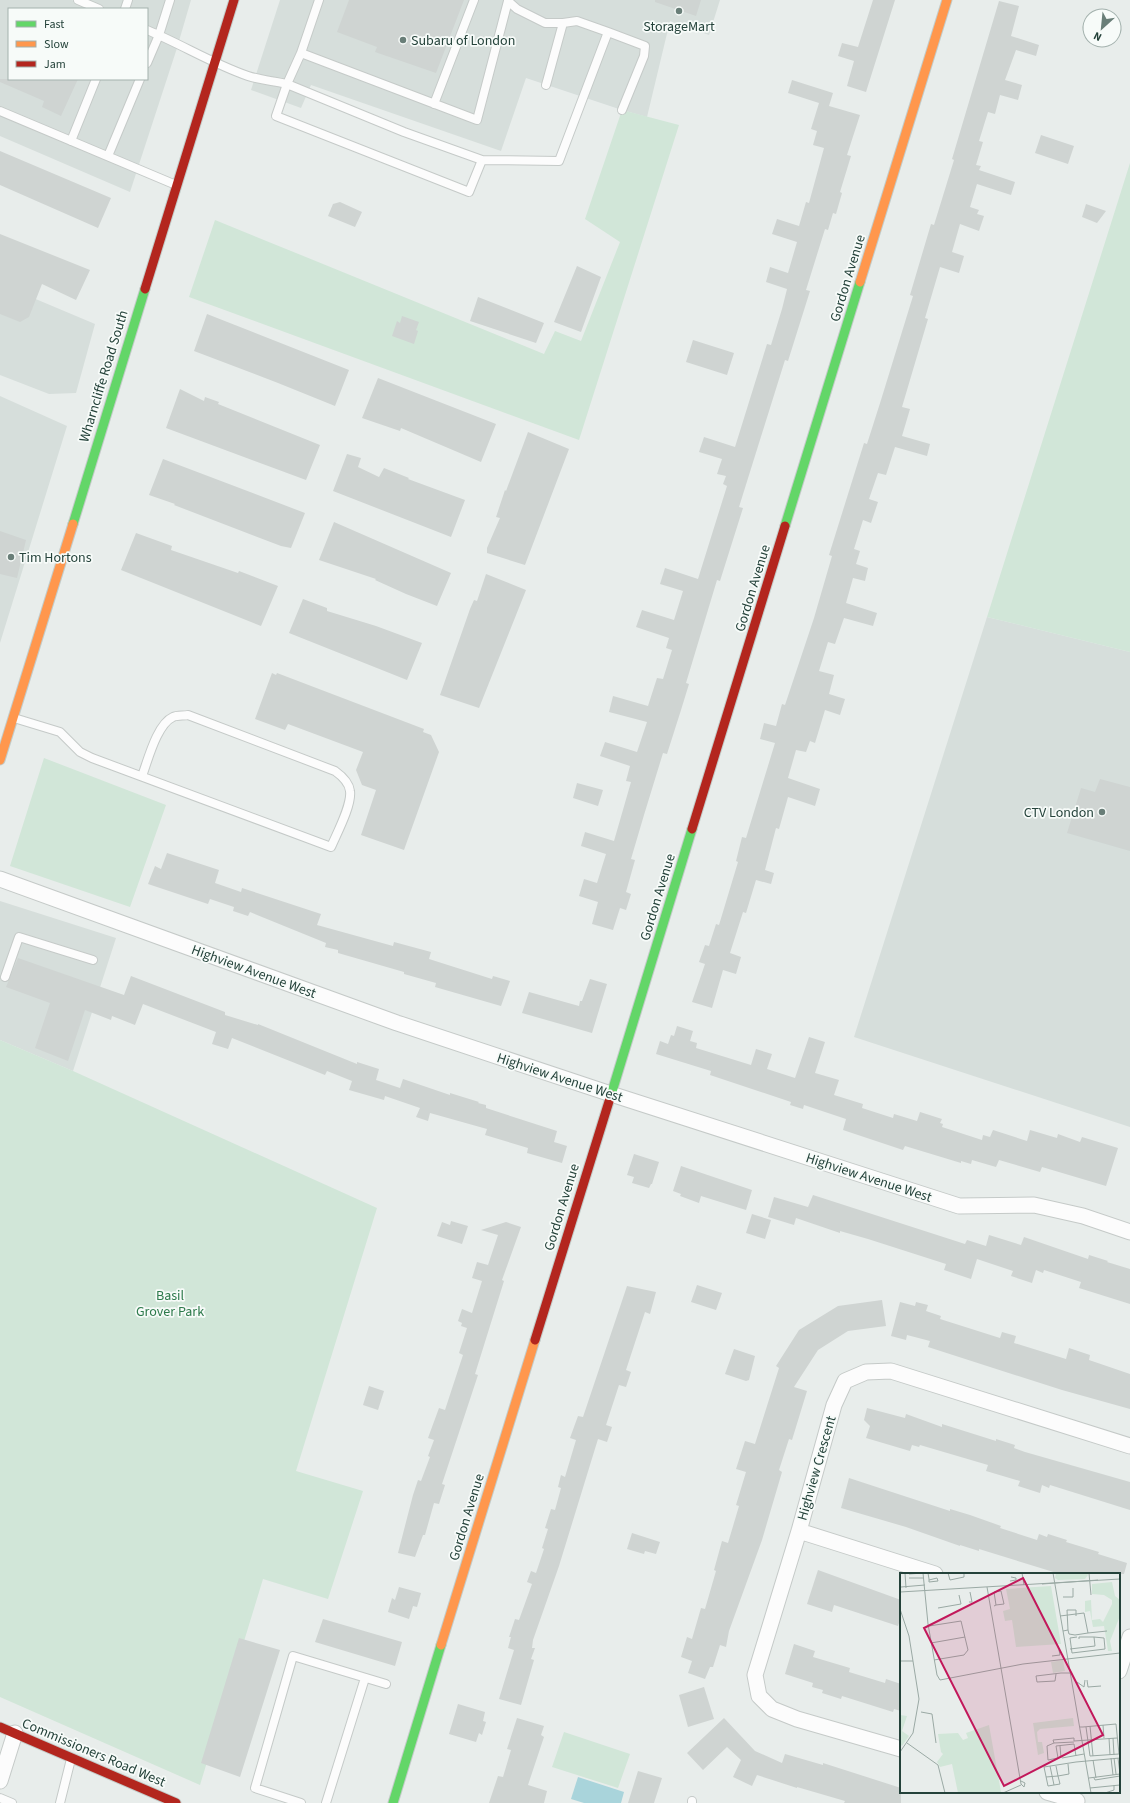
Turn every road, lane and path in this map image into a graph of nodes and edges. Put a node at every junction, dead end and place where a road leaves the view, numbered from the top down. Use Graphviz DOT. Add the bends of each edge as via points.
graph roads {
  1 [pos="78,0"];
  2 [pos="170,0"];
  3 [pos="234,0"];
  4 [pos="319,0"];
  5 [pos="474,0"];
  6 [pos="947,0"];
  7 [pos="507,1"];
  8 [pos="97,8"];
  9 [pos="563,24"];
  10 [pos="148,30"];
  11 [pos="608,32"];
  12 [pos="159,35"];
  13 [pos="302,52"];
  14 [pos="148,61"];
  15 [pos="214,62"];
  16 [pos="96,80"];
  17 [pos="140,80"];
  18 [pos="287,84"];
  19 [pos="546,85"];
  20 [pos="434,104"];
  21 [pos="622,110"];
  22 [pos="0,111"];
  23 [pos="71,141"];
  24 [pos="108,156"];
  25 [pos="482,160"];
  26 [pos="176,185"];
  27 [pos="13,718"];
  28 [pos="0,760"];
  29 [pos="142,776"];
  30 [pos="0,880"];
  31 [pos="93,960"];
  32 [pos="6,976"];
  33 [pos="611,1094"];
  34 [pos="1130,1232"];
  35 [pos="1130,1446"];
  36 [pos="799,1531"];
  37 [pos="932,1573"];
  38 [pos="1120,1632"];
  39 [pos="1130,1636"];
  40 [pos="1120,1668"];
  41 [pos="365,1678"];
  42 [pos="386,1684"];
  43 [pos="0,1727"];
  44 [pos="15,1733"];
  45 [pos="900,1749"];
  46 [pos="71,1757"];
  47 [pos="0,1781"];
  48 [pos="1051,1793"];
  49 [pos="0,1798"];
  50 [pos="1078,1799"];
  51 [pos="169,1802"];
  52 [pos="12,1803"];
  53 [pos="60,1803"];
  54 [pos="301,1803"];
  55 [pos="326,1803"];
  56 [pos="393,1803"];
  1 -- 8 [label="lane"];
  2 -- 12 [label="lane"];
  3 -- 15 [label="street, Wharncliffe Road South"];
  4 -- 13 [label="lane"];
  5 -- 20 [label="lane"];
  6 -- 33 [label="street, Gordon Avenue"];
  7 -- 9 [label="lane" via="545,23"];
  7 -- 20 [label="lane" via="477,120"];
  9 -- 11 [label="lane" via="577,21"];
  9 -- 19 [label="lane"];
  10 -- 12 [label="lane"];
  11 -- 21 [label="lane" via="645,46 644,56"];
  11 -- 25 [label="lane" via="559,161"];
  12 -- 14 [label="lane"];
  12 -- 15 [label="lane"];
  13 -- 18 [label="lane"];
  13 -- 20 [label="lane"];
  15 -- 18 [label="lane" via="249,76"];
  15 -- 26 [label="street, Wharncliffe Road South"];
  16 -- 23 [label="lane"];
  17 -- 24 [label="lane"];
  18 -- 25 [label="lane" via="404,132"];
  18 -- 25 [label="lane" via="276,116 469,192"];
  22 -- 23 [label="lane"];
  23 -- 24 [label="lane"];
  24 -- 26 [label="lane"];
  26 -- 27 [label="street, Wharncliffe Road South"];
  27 -- 28 [label="street, Wharncliffe Road South"];
  27 -- 29 [label="lane" via="60,732 80,752"];
  29 -- 29 [label="lane" via="331,848 347,809 350,791 344,778 335,771 188,715 174,716 165,723"];
  30 -- 33 [label="street, Highview Avenue West" via="397,1023"];
  31 -- 32 [label="lane" via="19,937"];
  33 -- 34 [label="street, Highview Avenue West" via="959,1206 1034,1204 1084,1216"];
  33 -- 56 [label="street, Gordon Avenue"];
  35 -- 36 [label="street, Highview Crescent" via="891,1371 866,1372 845,1381 834,1405"];
  36 -- 37 [label="street"];
  36 -- 45 [label="street, Highview Crescent" via="755,1675 759,1696 772,1709 797,1719"];
  38 -- 39 [label="street"];
  39 -- 40 [label="street"];
  41 -- 42 [label="lane"];
  41 -- 54 [label="lane" via="293,1656 255,1788"];
  41 -- 55 [label="lane"];
  43 -- 44 [label="street, Commissioners Road West"];
  44 -- 46 [label="street, Commissioners Road West"];
  44 -- 47 [label="street"];
  46 -- 51 [label="street, Commissioners Road West"];
  46 -- 53 [label="lane"];
  48 -- 50 [label="street"];
  49 -- 52 [label="lane"];
}
